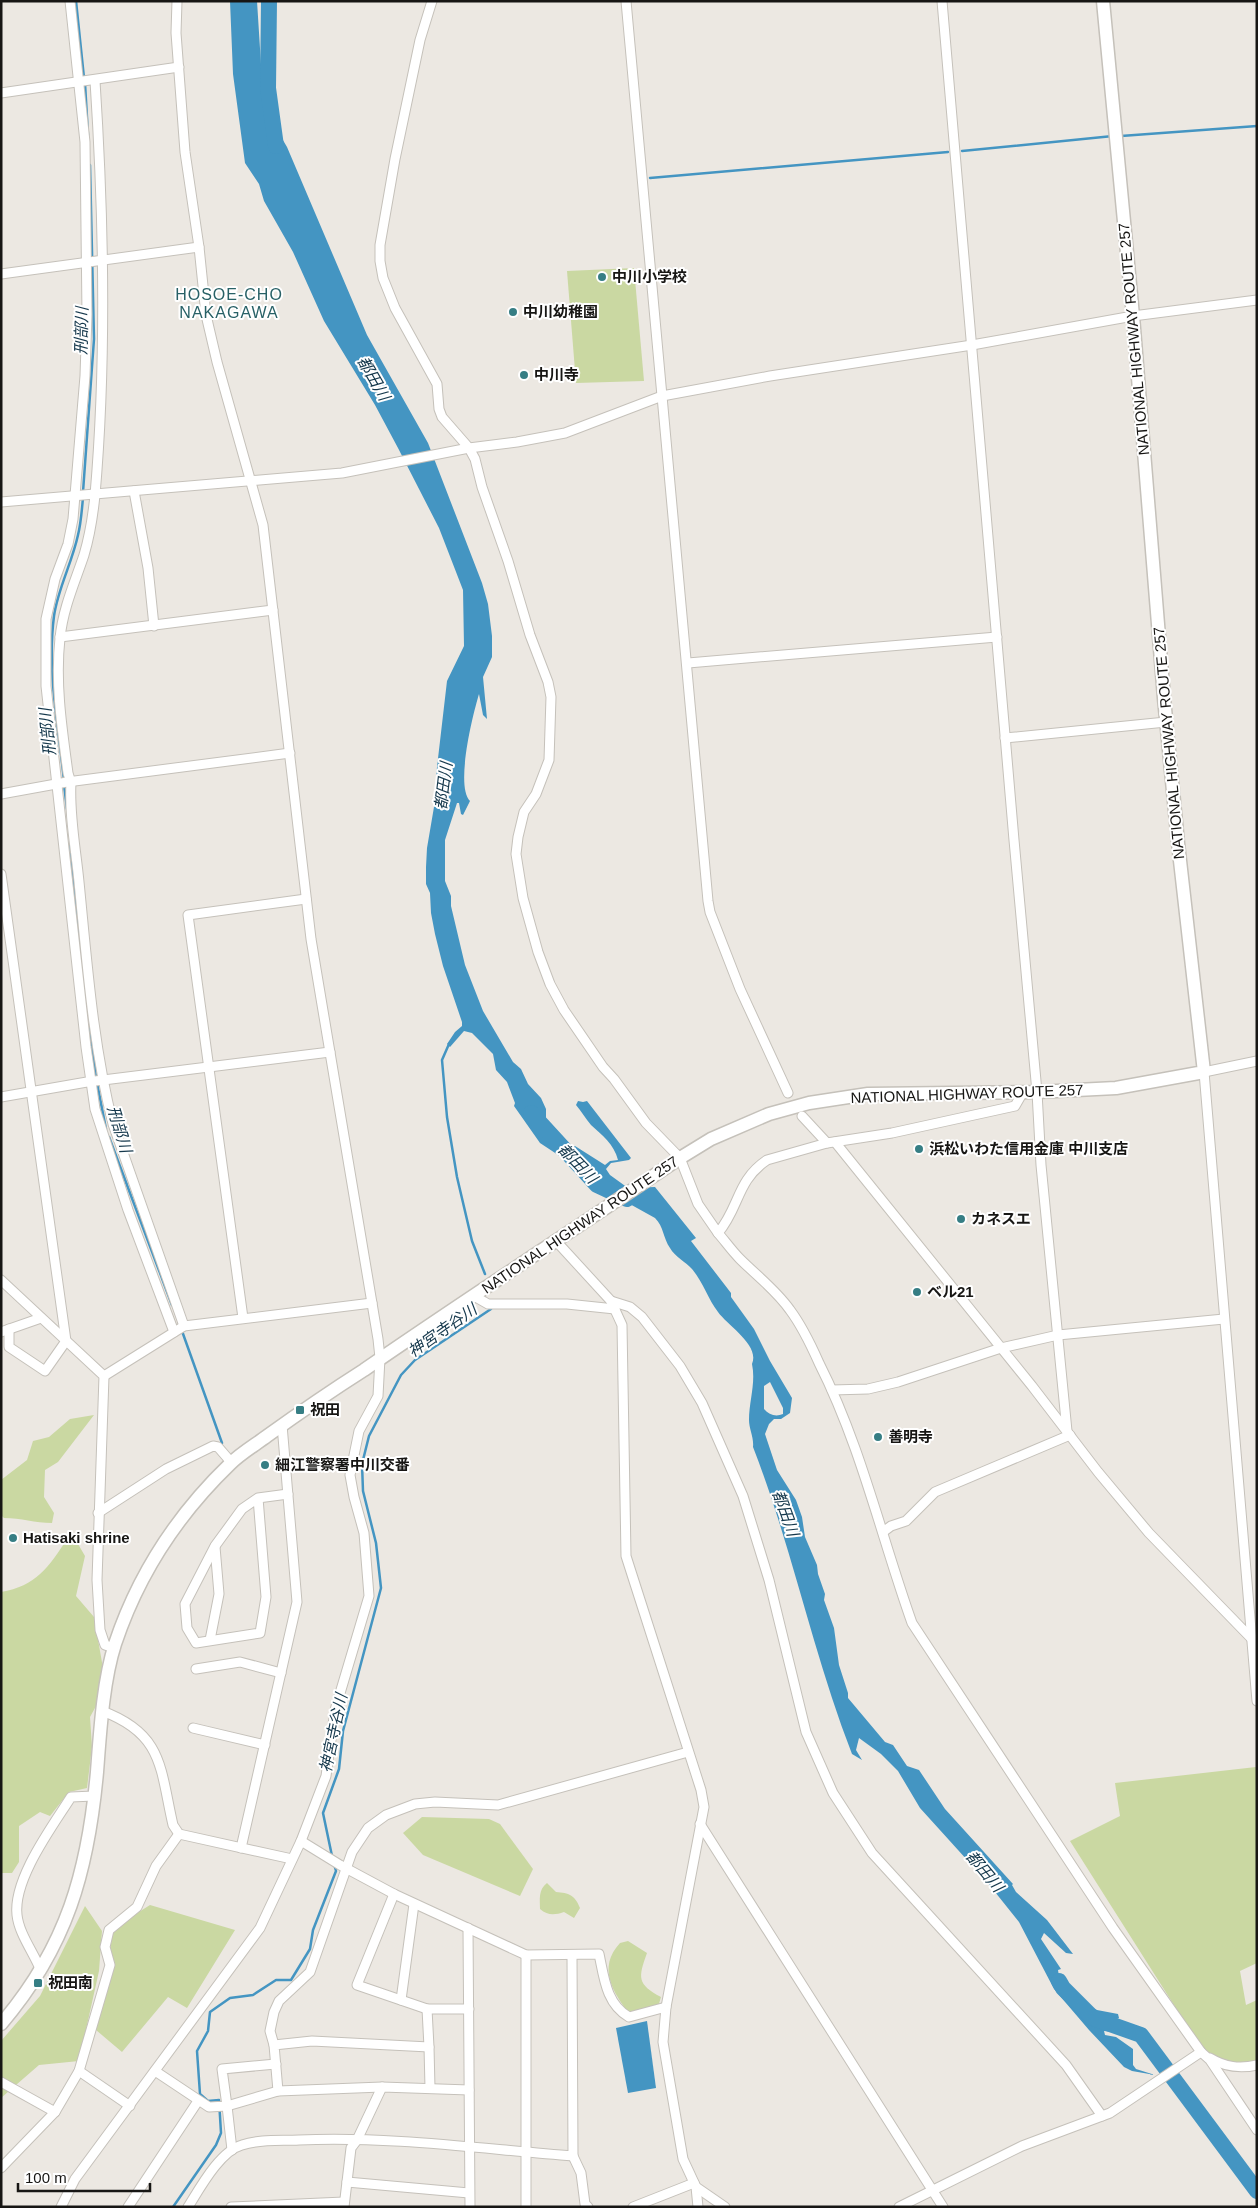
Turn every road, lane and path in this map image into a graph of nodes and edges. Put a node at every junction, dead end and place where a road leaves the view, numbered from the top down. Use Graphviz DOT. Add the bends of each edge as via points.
graph roads {
  1 [pos="70,1"];
  2 [pos="177,1"];
  3 [pos="432,1"];
  4 [pos="626,1"];
  5 [pos="942,1"];
  6 [pos="1104,1"];
  7 [pos="179,67"];
  8 [pos="95,81"];
  9 [pos="80,82"];
  10 [pos="1,93"];
  11 [pos="199,247"];
  12 [pos="102,262"];
  13 [pos="88,263"];
  14 [pos="1,274"];
  15 [pos="1257,300"];
  16 [pos="1133,316"];
  17 [pos="972,345"];
  18 [pos="662,396"];
  19 [pos="469,448"];
  20 [pos="250,480"];
  21 [pos="134,491"];
  22 [pos="94,495"];
  23 [pos="77,496"];
  24 [pos="1,502"];
  25 [pos="274,610"];
  26 [pos="154,626"];
  27 [pos="60,637"];
  28 [pos="997,637"];
  29 [pos="688,663"];
  30 [pos="1166,722"];
  31 [pos="1005,738"];
  32 [pos="290,752"];
  33 [pos="65,783"];
  34 [pos="1,794"];
  35 [pos="1,874"];
  36 [pos="306,899"];
  37 [pos="330,1052"];
  38 [pos="1257,1061"];
  39 [pos="209,1068"];
  40 [pos="1204,1072"];
  41 [pos="98,1081"];
  42 [pos="1023,1092"];
  43 [pos="1038,1092"];
  44 [pos="32,1093"];
  45 [pos="788,1093"];
  46 [pos="1,1097"];
  47 [pos="802,1116"];
  48 [pos="831,1143"];
  49 [pos="678,1160"];
  50 [pos="718,1233"];
  51 [pos="556,1241"];
  52 [pos="1,1280"];
  53 [pos="474,1296"];
  54 [pos="372,1303"];
  55 [pos="613,1305"];
  56 [pos="41,1318"];
  57 [pos="243,1318"];
  58 [pos="1224,1318"];
  59 [pos="180,1328"];
  60 [pos="5,1331"];
  61 [pos="1058,1335"];
  62 [pos="66,1340"];
  63 [pos="1001,1348"];
  64 [pos="380,1358"];
  65 [pos="104,1376"];
  66 [pos="832,1390"];
  67 [pos="282,1426"];
  68 [pos="1068,1433"];
  69 [pos="231,1462"];
  70 [pos="288,1494"];
  71 [pos="258,1498"];
  72 [pos="98,1513"];
  73 [pos="883,1532"];
  74 [pos="215,1546"];
  75 [pos="1252,1639"];
  76 [pos="210,1640"];
  77 [pos="114,1648"];
  78 [pos="196,1669"];
  79 [pos="281,1673"];
  80 [pos="1257,1701"];
  81 [pos="102,1711"];
  82 [pos="193,1728"];
  83 [pos="265,1745"];
  84 [pos="688,1752"];
  85 [pos="94,1796"];
  86 [pos="700,1824"];
  87 [pos="179,1834"];
  88 [pos="301,1841"];
  89 [pos="241,1848"];
  90 [pos="292,1859"];
  91 [pos="343,1867"];
  92 [pos="394,1894"];
  93 [pos="414,1904"];
  94 [pos="468,1928"];
  95 [pos="572,1954"];
  96 [pos="526,1955"];
  97 [pos="41,1971"];
  98 [pos="401,2000"];
  99 [pos="666,2007"];
  100 [pos="427,2009"];
  101 [pos="469,2009"];
  102 [pos="3,2020"];
  103 [pos="274,2045"];
  104 [pos="429,2047"];
  105 [pos="1201,2052"];
  106 [pos="276,2064"];
  107 [pos="1257,2065"];
  108 [pos="79,2071"];
  109 [pos="155,2071"];
  110 [pos="1,2082"];
  111 [pos="382,2087"];
  112 [pos="430,2088"];
  113 [pos="469,2090"];
  114 [pos="278,2091"];
  115 [pos="198,2101"];
  116 [pos="130,2106"];
  117 [pos="226,2106"];
  118 [pos="55,2112"];
  119 [pos="1106,2115"];
  120 [pos="1257,2130"];
  121 [pos="357,2140"];
  122 [pos="469,2148"];
  123 [pos="232,2150"];
  124 [pos="527,2153"];
  125 [pos="574,2156"];
  126 [pos="1,2168"];
  127 [pos="347,2182"];
  128 [pos="695,2185"];
  129 [pos="932,2190"];
  130 [pos="470,2193"];
  131 [pos="344,2205"];
  132 [pos="278,2206"];
  133 [pos="61,2207"];
  134 [pos="128,2207"];
  135 [pos="188,2207"];
  136 [pos="231,2207"];
  137 [pos="470,2207"];
  138 [pos="526,2207"];
  139 [pos="588,2207"];
  140 [pos="633,2207"];
  141 [pos="698,2207"];
  142 [pos="725,2207"];
  143 [pos="899,2207"];
  144 [pos="943,2207"];
  1 -- 9 [label="street"];
  2 -- 7 [label="street"];
  3 -- 19 [label="street" via="420,40 395,159 380,262 395,308 437,384 442,417"];
  4 -- 18 [label="street"];
  5 -- 17 [label="street"];
  6 -- 16 [label="highway, NATIONAL HIGHWAY ROUTE 257"];
  7 -- 8 [label="street"];
  7 -- 11 [label="street" via="185,152"];
  8 -- 9 [label="street"];
  8 -- 12 [label="street"];
  9 -- 10 [label="street"];
  9 -- 13 [label="street"];
  11 -- 12 [label="street"];
  11 -- 20 [label="street" via="206,316"];
  12 -- 13 [label="street"];
  12 -- 22 [label="street" via="104,328"];
  13 -- 14 [label="street"];
  13 -- 23 [label="street"];
  15 -- 16 [label="street"];
  16 -- 17 [label="street"];
  16 -- 30 [label="highway, NATIONAL HIGHWAY ROUTE 257"];
  17 -- 18 [label="street"];
  17 -- 28 [label="street"];
  18 -- 19 [label="street" via="565,433"];
  18 -- 29 [label="street"];
  19 -- 20 [label="street" via="342,473"];
  19 -- 49 [label="street" via="480,472 482,487 551,697 549,760 536,794 524,812 516,854 529,924 550,984 575,1027 646,1123"];
  20 -- 21 [label="street"];
  20 -- 25 [label="street" via="263,525"];
  21 -- 22 [label="street"];
  21 -- 26 [label="street" via="148,568"];
  22 -- 23 [label="street"];
  22 -- 27 [label="street" via="92,525 71,589"];
  23 -- 24 [label="street"];
  23 -- 33 [label="street" via="68,544 46,618 46,686"];
  25 -- 26 [label="street"];
  25 -- 32 [label="street"];
  26 -- 27 [label="street"];
  27 -- 33 [label="street" via="60,710 68,773"];
  28 -- 29 [label="street"];
  28 -- 31 [label="street"];
  29 -- 45 [label="street" via="710,912 740,989"];
  30 -- 31 [label="street"];
  30 -- 40 [label="highway, NATIONAL HIGHWAY ROUTE 257"];
  31 -- 43 [label="street"];
  32 -- 33 [label="street"];
  32 -- 36 [label="street"];
  33 -- 34 [label="street"];
  33 -- 41 [label="street"];
  33 -- 41 [label="street" via="84,930"];
  35 -- 44 [label="street"];
  36 -- 37 [label="street"];
  36 -- 39 [label="street" via="188,915"];
  37 -- 39 [label="street"];
  37 -- 54 [label="street"];
  38 -- 40 [label="street"];
  39 -- 41 [label="street"];
  39 -- 57 [label="street"];
  40 -- 43 [label="highway, NATIONAL HIGHWAY ROUTE 257" via="1116,1088"];
  40 -- 58 [label="street"];
  41 -- 44 [label="street"];
  41 -- 59 [label="street"];
  41 -- 59 [label="street" via="104,1139"];
  42 -- 43 [label="highway, NATIONAL HIGHWAY ROUTE 257"];
  42 -- 48 [label="street" via="1015,1106"];
  42 -- 49 [label="highway, NATIONAL HIGHWAY ROUTE 257" via="868,1094 809,1103 761,1117 711,1139"];
  43 -- 61 [label="street" via="1042,1174"];
  44 -- 46 [label="street"];
  44 -- 62 [label="street"];
  47 -- 48 [label="street"];
  48 -- 50 [label="street" via="759,1165 741,1187 727,1222"];
  48 -- 63 [label="street"];
  49 -- 50 [label="street" via="698,1204"];
  49 -- 51 [label="highway, NATIONAL HIGHWAY ROUTE 257"];
  50 -- 66 [label="street" via="790,1309"];
  51 -- 53 [label="highway, NATIONAL HIGHWAY ROUTE 257"];
  51 -- 55 [label="street"];
  52 -- 56 [label="street"];
  53 -- 55 [label="street" via="488,1304"];
  53 -- 64 [label="highway, NATIONAL HIGHWAY ROUTE 257"];
  54 -- 57 [label="street"];
  54 -- 64 [label="street"];
  55 -- 84 [label="street" via="622,1325 626,1556"];
  55 -- 119 [label="street" via="630,1307 642,1317 680,1366 702,1403 743,1496 769,1580 806,1732 833,1793 872,1853 1066,2065"];
  56 -- 60 [label="street"];
  56 -- 62 [label="street"];
  57 -- 59 [label="street"];
  58 -- 61 [label="street"];
  58 -- 75 [label="street"];
  59 -- 65 [label="street"];
  60 -- 62 [label="street" via="9,1347 44,1371"];
  61 -- 63 [label="street"];
  61 -- 68 [label="street"];
  62 -- 65 [label="street"];
  63 -- 66 [label="street" via="898,1382 868,1389"];
  63 -- 68 [label="street"];
  64 -- 67 [label="highway, NATIONAL HIGHWAY ROUTE 257"];
  64 -- 88 [label="street" via="378,1396 359,1431 350,1475 364,1533 369,1596 335,1710 326,1776"];
  65 -- 72 [label="street"];
  66 -- 73 [label="street"];
  67 -- 69 [label="highway, NATIONAL HIGHWAY ROUTE 257"];
  67 -- 70 [label="street"];
  68 -- 73 [label="street" via="935,1492 906,1521"];
  68 -- 75 [label="street" via="1150,1533"];
  69 -- 72 [label="street" via="218,1447 213,1446 166,1469"];
  69 -- 77 [label="highway, NATIONAL HIGHWAY ROUTE 257" via="177,1522 152,1560 131,1601"];
  70 -- 71 [label="street"];
  70 -- 79 [label="street" via="297,1602"];
  71 -- 74 [label="street" via="242,1509"];
  71 -- 76 [label="street" via="266,1597 260,1633"];
  72 -- 77 [label="street" via="100,1630 105,1645"];
  73 -- 105 [label="street" via="912,1623 1113,1928"];
  74 -- 76 [label="street" via="219,1594"];
  74 -- 76 [label="street" via="185,1604 187,1628 196,1643"];
  75 -- 80 [label="street"];
  77 -- 81 [label="highway, NATIONAL HIGHWAY ROUTE 257"];
  78 -- 79 [label="street" via="240,1662"];
  79 -- 83 [label="street"];
  81 -- 85 [label="highway, NATIONAL HIGHWAY ROUTE 257"];
  81 -- 87 [label="street" via="133,1725 144,1735 158,1760 173,1826"];
  82 -- 83 [label="street"];
  83 -- 89 [label="street"];
  84 -- 86 [label="street" via="704,1806"];
  84 -- 91 [label="street" via="498,1805 415,1804 386,1815 368,1828"];
  85 -- 97 [label="highway, NATIONAL HIGHWAY ROUTE 257" via="87,1852 77,1890 58,1940"];
  85 -- 97 [label="street" via="71,1798 24,1873 16,1914"];
  86 -- 99 [label="street"];
  86 -- 129 [label="street"];
  87 -- 89 [label="street"];
  87 -- 108 [label="street" via="156,1866 137,1907 109,1930 106,1947 110,1965"];
  88 -- 90 [label="street"];
  88 -- 91 [label="street"];
  89 -- 90 [label="street"];
  90 -- 109 [label="street" via="260,1928"];
  91 -- 92 [label="street"];
  91 -- 103 [label="street" via="310,1972 278,2001 270,2031"];
  92 -- 93 [label="street"];
  92 -- 98 [label="street" via="357,1985"];
  93 -- 94 [label="street"];
  93 -- 98 [label="street"];
  94 -- 96 [label="street"];
  94 -- 101 [label="street"];
  95 -- 96 [label="street"];
  95 -- 99 [label="street" via="599,1954 612,2000 629,2017"];
  95 -- 125 [label="street"];
  96 -- 124 [label="street"];
  97 -- 102 [label="highway, NATIONAL HIGHWAY ROUTE 257"];
  98 -- 100 [label="street"];
  99 -- 128 [label="street" via="663,2042 682,2159"];
  100 -- 101 [label="street"];
  100 -- 104 [label="street"];
  101 -- 113 [label="street"];
  103 -- 104 [label="street" via="312,2041"];
  103 -- 106 [label="street"];
  104 -- 112 [label="street"];
  105 -- 107 [label="street" via="1225,2066"];
  105 -- 119 [label="street"];
  105 -- 120 [label="street" via="1210,2060"];
  106 -- 114 [label="street"];
  106 -- 117 [label="street" via="222,2069"];
  108 -- 116 [label="street"];
  108 -- 118 [label="street"];
  109 -- 115 [label="street"];
  109 -- 116 [label="street"];
  110 -- 118 [label="street"];
  111 -- 112 [label="street"];
  111 -- 114 [label="street"];
  111 -- 121 [label="street"];
  112 -- 113 [label="street"];
  113 -- 122 [label="street"];
  114 -- 117 [label="street"];
  115 -- 117 [label="street" via="209,2107"];
  115 -- 134 [label="street"];
  116 -- 133 [label="street" via="75,2179"];
  117 -- 123 [label="street"];
  118 -- 126 [label="street"];
  119 -- 129 [label="street" via="1030,2142"];
  121 -- 122 [label="street"];
  121 -- 123 [label="street" via="264,2142 242,2144"];
  121 -- 127 [label="street" via="351,2148"];
  122 -- 124 [label="street"];
  122 -- 130 [label="street"];
  123 -- 135 [label="street"];
  124 -- 125 [label="street"];
  124 -- 138 [label="street"];
  125 -- 139 [label="street" via="581,2172"];
  127 -- 130 [label="street"];
  127 -- 131 [label="street"];
  128 -- 140 [label="street"];
  128 -- 141 [label="street"];
  128 -- 142 [label="street"];
  129 -- 143 [label="street"];
  129 -- 144 [label="street"];
  130 -- 137 [label="street"];
  131 -- 132 [label="street"];
  132 -- 136 [label="street"];
}
